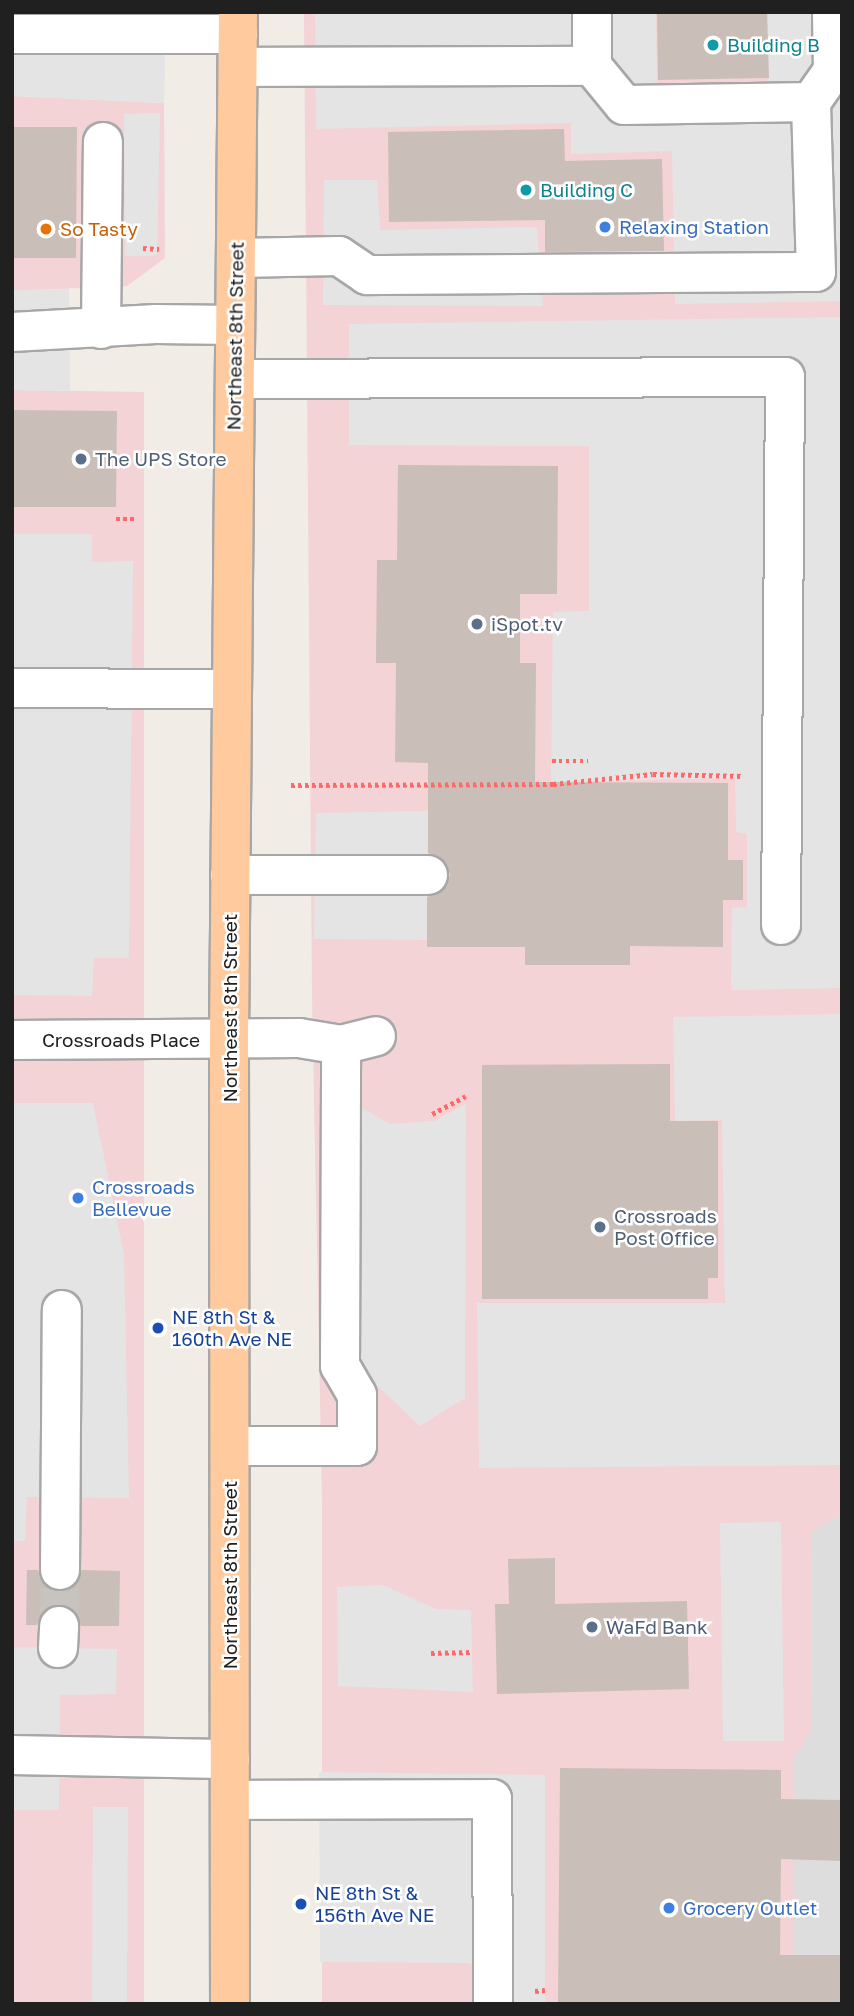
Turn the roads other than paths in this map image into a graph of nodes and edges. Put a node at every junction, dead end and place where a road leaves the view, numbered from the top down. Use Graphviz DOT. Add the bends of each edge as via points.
graph roads {
  1 [pos="592,12"];
  2 [pos="832,12"];
  3 [pos="117,24"];
  4 [pos="12,34"];
  5 [pos="238,38"];
  6 [pos="592,66"];
  7 [pos="811,102"];
  8 [pos="103,142"];
  9 [pos="236,258"];
  10 [pos="235,325"];
  11 [pos="101,329"];
  12 [pos="12,332"];
  13 [pos="235,379"];
  14 [pos="12,688"];
  15 [pos="232,689"];
  16 [pos="230,874"];
  17 [pos="428,875"];
  18 [pos="782,925"];
  19 [pos="12,1040"];
  20 [pos="229,1040"];
  21 [pos="62,1310"];
  22 [pos="230,1446"];
  23 [pos="60,1570"];
  24 [pos="12,1755"];
  25 [pos="230,1759"];
  26 [pos="230,1800"];
  27 [pos="230,2004"];
  28 [pos="493,2004"];
  1 -- 6 [label="street"];
  2 -- 7 [label="street" via="833,71"];
  3 -- 4 [label="street"];
  3 -- 5 [label="street"];
  5 -- 6 [label="street"];
  5 -- 9 [label="main road, Northeast 8th Street"];
  6 -- 7 [label="street" via="624,105"];
  7 -- 9 [label="street" via="816,272 368,275 339,257"];
  8 -- 11 [label="street"];
  9 -- 10 [label="main road, Northeast 8th Street"];
  10 -- 11 [label="street"];
  10 -- 13 [label="main road, Northeast 8th Street"];
  11 -- 12 [label="street"];
  13 -- 15 [label="main road, Northeast 8th Street"];
  13 -- 18 [label="street" via="785,377"];
  14 -- 15 [label="street"];
  15 -- 16 [label="main road, Northeast 8th Street"];
  16 -- 17 [label="street"];
  16 -- 20 [label="main road, Northeast 8th Street"];
  19 -- 20 [label="street, Crossroads Place"];
  20 -- 22 [label="main road, Northeast 8th Street"];
  20 -- 22 [label="street, Crossroads Place" via="358,1041 340,1366 357,1395 357,1446"];
  21 -- 23 [label="street"];
  22 -- 25 [label="main road, Northeast 8th Street"];
  24 -- 25 [label="street"];
  25 -- 26 [label="main road, Northeast 8th Street"];
  26 -- 27 [label="main road, Northeast 8th Street"];
  26 -- 28 [label="street" via="492,1799"];
}
